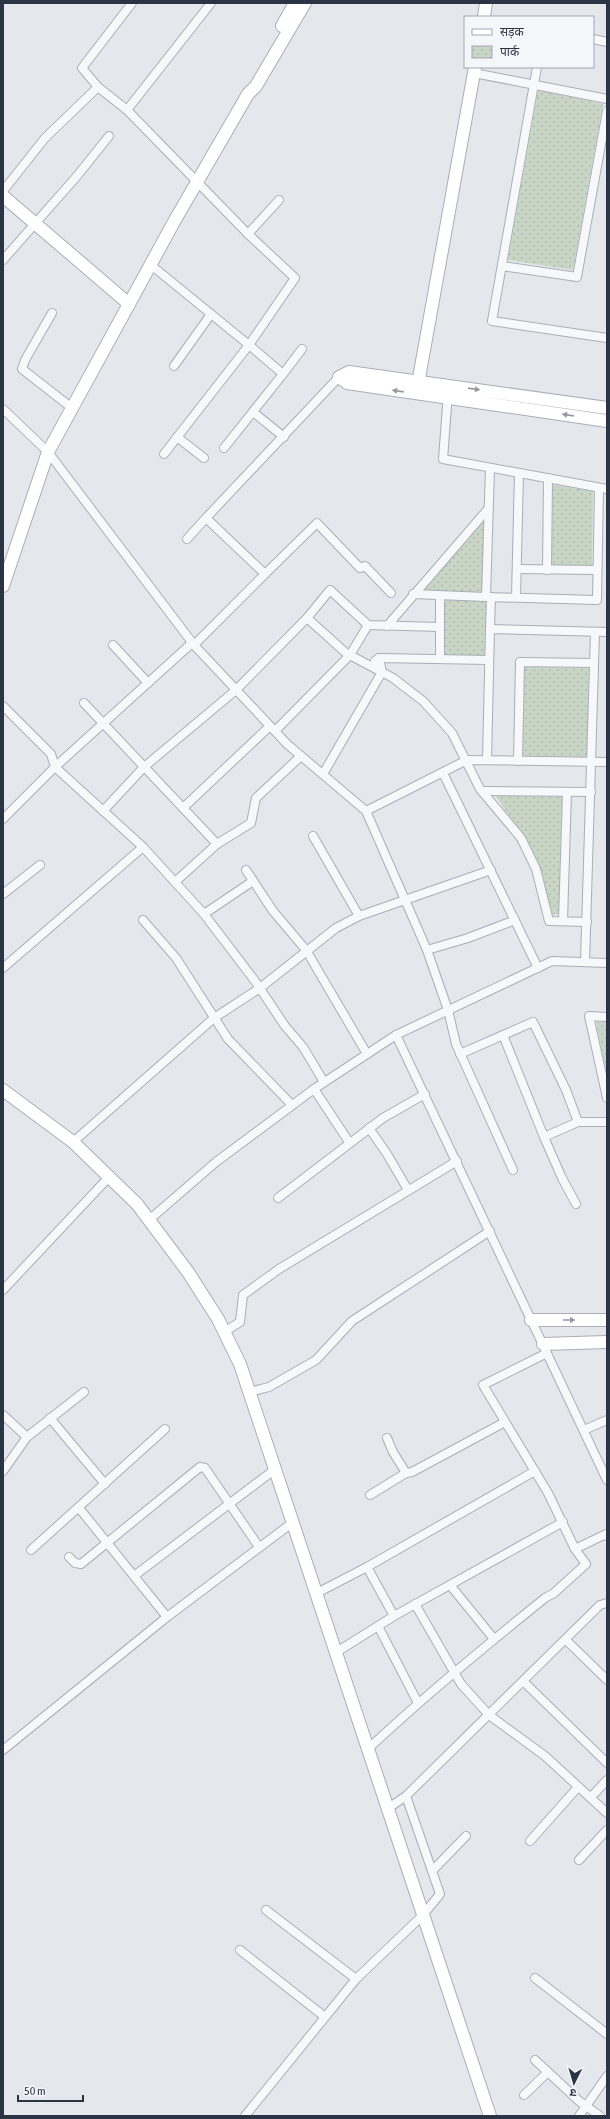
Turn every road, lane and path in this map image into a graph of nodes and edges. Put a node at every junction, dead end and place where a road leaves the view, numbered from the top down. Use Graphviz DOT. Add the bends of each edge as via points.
graph roads {
  1 [pos="132,3"];
  2 [pos="211,3"];
  3 [pos="296,3"];
  4 [pos="305,3"];
  5 [pos="486,3"];
  6 [pos="484,16"];
  7 [pos="594,39"];
  8 [pos="607,42"];
  9 [pos="537,68"];
  10 [pos="474,70"];
  11 [pos="534,85"];
  12 [pos="98,87"];
  13 [pos="248,94"];
  14 [pos="607,99"];
  15 [pos="127,110"];
  16 [pos="607,111"];
  17 [pos="109,136"];
  18 [pos="198,181"];
  19 [pos="3,191"];
  20 [pos="3,196"];
  21 [pos="279,200"];
  22 [pos="35,223"];
  23 [pos="248,234"];
  24 [pos="3,260"];
  25 [pos="150,265"];
  26 [pos="502,266"];
  27 [pos="129,304"];
  28 [pos="52,313"];
  29 [pos="211,314"];
  30 [pos="607,338"];
  31 [pos="249,345"];
  32 [pos="302,349"];
  33 [pos="174,366"];
  34 [pos="283,374"];
  35 [pos="339,376"];
  36 [pos="417,387"];
  37 [pos="448,392"];
  38 [pos="72,408"];
  39 [pos="607,408"];
  40 [pos="3,409"];
  41 [pos="253,412"];
  42 [pos="607,421"];
  43 [pos="284,437"];
  44 [pos="177,438"];
  45 [pos="224,448"];
  46 [pos="48,452"];
  47 [pos="164,454"];
  48 [pos="204,458"];
  49 [pos="490,468"];
  50 [pos="519,473"];
  51 [pos="548,478"];
  52 [pos="603,488"];
  53 [pos="488,509"];
  54 [pos="206,518"];
  55 [pos="187,538"];
  56 [pos="517,569"];
  57 [pos="547,570"];
  58 [pos="598,570"];
  59 [pos="265,574"];
  60 [pos="3,586"];
  61 [pos="391,593"];
  62 [pos="413,594"];
  63 [pos="440,596"];
  64 [pos="488,597"];
  65 [pos="516,597"];
  66 [pos="307,618"];
  67 [pos="368,625"];
  68 [pos="387,626"];
  69 [pos="440,627"];
  70 [pos="490,629"];
  71 [pos="595,632"];
  72 [pos="607,632"];
  73 [pos="193,644"];
  74 [pos="113,645"];
  75 [pos="350,654"];
  76 [pos="379,658"];
  77 [pos="440,659"];
  78 [pos="489,660"];
  79 [pos="594,663"];
  80 [pos="370,666"];
  81 [pos="382,672"];
  82 [pos="148,683"];
  83 [pos="236,690"];
  84 [pos="84,703"];
  85 [pos="3,706"];
  86 [pos="102,724"];
  87 [pos="272,729"];
  88 [pos="301,756"];
  89 [pos="467,760"];
  90 [pos="487,760"];
  91 [pos="518,761"];
  92 [pos="592,762"];
  93 [pos="607,762"];
  94 [pos="55,767"];
  95 [pos="144,767"];
  96 [pos="444,773"];
  97 [pos="323,774"];
  98 [pos="482,791"];
  99 [pos="567,792"];
  100 [pos="591,792"];
  101 [pos="183,808"];
  102 [pos="103,811"];
  103 [pos="366,811"];
  104 [pos="3,819"];
  105 [pos="313,836"];
  106 [pos="217,844"];
  107 [pos="143,847"];
  108 [pos="40,865"];
  109 [pos="246,870"];
  110 [pos="491,870"];
  111 [pos="253,881"];
  112 [pos="175,882"];
  113 [pos="3,894"];
  114 [pos="404,900"];
  115 [pos="204,914"];
  116 [pos="359,916"];
  117 [pos="143,920"];
  118 [pos="514,920"];
  119 [pos="563,922"];
  120 [pos="587,922"];
  121 [pos="306,950"];
  122 [pos="427,950"];
  123 [pos="585,962"];
  124 [pos="607,963"];
  125 [pos="3,968"];
  126 [pos="538,968"];
  127 [pos="260,988"];
  128 [pos="448,1010"];
  129 [pos="607,1017"];
  130 [pos="214,1018"];
  131 [pos="396,1034"];
  132 [pos="503,1035"];
  133 [pos="367,1054"];
  134 [pos="460,1054"];
  135 [pos="605,1081"];
  136 [pos="324,1082"];
  137 [pos="314,1089"];
  138 [pos="3,1090"];
  139 [pos="425,1094"];
  140 [pos="607,1098"];
  141 [pos="292,1105"];
  142 [pos="578,1122"];
  143 [pos="607,1122"];
  144 [pos="369,1128"];
  145 [pos="544,1137"];
  146 [pos="73,1142"];
  147 [pos="349,1142"];
  148 [pos="457,1161"];
  149 [pos="513,1170"];
  150 [pos="109,1177"];
  151 [pos="408,1190"];
  152 [pos="278,1198"];
  153 [pos="576,1204"];
  154 [pos="149,1220"];
  155 [pos="490,1231"];
  156 [pos="3,1290"];
  157 [pos="531,1320"];
  158 [pos="607,1320"];
  159 [pos="224,1332"];
  160 [pos="607,1342"];
  161 [pos="545,1348"];
  162 [pos="84,1392"];
  163 [pos="249,1392"];
  164 [pos="3,1415"];
  165 [pos="50,1418"];
  166 [pos="607,1420"];
  167 [pos="505,1422"];
  168 [pos="165,1429"];
  169 [pos="584,1430"];
  170 [pos="27,1437"];
  171 [pos="387,1438"];
  172 [pos="274,1470"];
  173 [pos="3,1471"];
  174 [pos="535,1471"];
  175 [pos="406,1473"];
  176 [pos="607,1480"];
  177 [pos="105,1484"];
  178 [pos="370,1494"];
  179 [pos="230,1503"];
  180 [pos="79,1508"];
  181 [pos="562,1522"];
  182 [pos="292,1523"];
  183 [pos="607,1534"];
  184 [pos="108,1543"];
  185 [pos="259,1547"];
  186 [pos="575,1549"];
  187 [pos="31,1550"];
  188 [pos="69,1557"];
  189 [pos="367,1567"];
  190 [pos="134,1576"];
  191 [pos="450,1585"];
  192 [pos="315,1594"];
  193 [pos="607,1603"];
  194 [pos="415,1604"];
  195 [pos="394,1616"];
  196 [pos="167,1618"];
  197 [pos="378,1626"];
  198 [pos="494,1639"];
  199 [pos="566,1640"];
  200 [pos="335,1653"];
  201 [pos="454,1672"];
  202 [pos="607,1680"];
  203 [pos="524,1682"];
  204 [pos="418,1703"];
  205 [pos="489,1715"];
  206 [pos="3,1750"];
  207 [pos="367,1750"];
  208 [pos="607,1763"];
  209 [pos="607,1780"];
  210 [pos="578,1787"];
  211 [pos="406,1796"];
  212 [pos="591,1797"];
  213 [pos="387,1809"];
  214 [pos="607,1813"];
  215 [pos="607,1830"];
  216 [pos="466,1836"];
  217 [pos="530,1841"];
  218 [pos="580,1860"];
  219 [pos="433,1870"];
  220 [pos="266,1910"];
  221 [pos="423,1915"];
  222 [pos="240,1950"];
  223 [pos="535,1978"];
  224 [pos="356,1979"];
  225 [pos="325,2017"];
  226 [pos="607,2034"];
  227 [pos="535,2060"];
  228 [pos="548,2072"];
  229 [pos="607,2076"];
  230 [pos="524,2096"];
  231 [pos="586,2105"];
  232 [pos="245,2116"];
  233 [pos="490,2116"];
  234 [pos="579,2116"];
  235 [pos="600,2116"];
  1 -- 12 [label="street" via="82,68"];
  2 -- 15 [label="street"];
  3 -- 13 [label="street" via="249,82"];
  4 -- 13 [label="street" via="256,86"];
  5 -- 6 [label="street"];
  7 -- 8 [label="street"];
  9 -- 11 [label="street"];
  10 -- 11 [label="street"];
  10 -- 36 [label="street"];
  11 -- 14 [label="street"];
  11 -- 26 [label="street"];
  12 -- 15 [label="street"];
  12 -- 19 [label="street" via="45,138"];
  13 -- 18 [label="street"];
  15 -- 18 [label="street"];
  16 -- 26 [label="street" via="577,277"];
  17 -- 22 [label="street"];
  18 -- 23 [label="street"];
  18 -- 25 [label="street"];
  20 -- 22 [label="street"];
  21 -- 23 [label="street"];
  22 -- 24 [label="street"];
  22 -- 27 [label="street"];
  23 -- 31 [label="street" via="295,278"];
  25 -- 27 [label="street"];
  25 -- 29 [label="street"];
  26 -- 30 [label="street" via="492,320"];
  27 -- 38 [label="street"];
  28 -- 38 [label="street" via="22,369"];
  29 -- 31 [label="street"];
  29 -- 33 [label="street"];
  31 -- 34 [label="street"];
  31 -- 44 [label="street"];
  32 -- 34 [label="street"];
  34 -- 41 [label="street"];
  35 -- 36 [label="street" via="349,372"];
  35 -- 43 [label="street"];
  36 -- 37 [label="street"];
  37 -- 39 [label="street, one-way"];
  42 -- 37 [label="street, one-way"];
  37 -- 49 [label="street" via="443,459"];
  38 -- 46 [label="street"];
  40 -- 46 [label="street"];
  41 -- 43 [label="street"];
  41 -- 45 [label="street"];
  43 -- 54 [label="street"];
  44 -- 47 [label="street"];
  44 -- 48 [label="street"];
  46 -- 60 [label="street"];
  46 -- 73 [label="street"];
  49 -- 50 [label="street"];
  49 -- 53 [label="street"];
  50 -- 51 [label="street"];
  50 -- 56 [label="street"];
  51 -- 52 [label="street"];
  51 -- 57 [label="street"];
  52 -- 58 [label="street"];
  53 -- 62 [label="street"];
  53 -- 64 [label="street"];
  54 -- 55 [label="street"];
  54 -- 59 [label="street"];
  56 -- 57 [label="street"];
  56 -- 65 [label="street"];
  57 -- 58 [label="street"];
  58 -- 65 [label="street" via="597,600"];
  59 -- 61 [label="street" via="317,523 360,568 365,566"];
  59 -- 73 [label="street"];
  62 -- 63 [label="street"];
  62 -- 68 [label="street"];
  63 -- 64 [label="street"];
  63 -- 69 [label="street"];
  64 -- 65 [label="street"];
  64 -- 70 [label="street"];
  66 -- 67 [label="street" via="330,590"];
  66 -- 75 [label="street"];
  66 -- 83 [label="street"];
  67 -- 68 [label="street"];
  67 -- 75 [label="street"];
  68 -- 69 [label="street"];
  69 -- 77 [label="street"];
  70 -- 71 [label="street"];
  70 -- 78 [label="street"];
  71 -- 72 [label="street"];
  71 -- 79 [label="street"];
  73 -- 82 [label="street"];
  73 -- 83 [label="street"];
  74 -- 82 [label="street"];
  75 -- 80 [label="street"];
  75 -- 87 [label="street"];
  76 -- 77 [label="street"];
  76 -- 80 [label="street"];
  76 -- 81 [label="street"];
  77 -- 78 [label="street"];
  78 -- 90 [label="street"];
  79 -- 91 [label="street" via="520,662"];
  79 -- 92 [label="street"];
  80 -- 81 [label="street"];
  81 -- 89 [label="street" via="423,701 452,734"];
  81 -- 97 [label="street"];
  82 -- 86 [label="street"];
  83 -- 87 [label="street"];
  83 -- 95 [label="street"];
  84 -- 86 [label="street"];
  85 -- 94 [label="street" via="51,754"];
  86 -- 94 [label="street"];
  86 -- 95 [label="street"];
  87 -- 88 [label="street"];
  87 -- 101 [label="street"];
  88 -- 97 [label="street"];
  88 -- 106 [label="street" via="256,798 251,822"];
  89 -- 90 [label="street"];
  89 -- 96 [label="street"];
  89 -- 98 [label="street"];
  90 -- 91 [label="street"];
  91 -- 92 [label="street"];
  92 -- 93 [label="street"];
  92 -- 100 [label="street"];
  94 -- 102 [label="street"];
  94 -- 104 [label="street"];
  95 -- 101 [label="street"];
  95 -- 102 [label="street"];
  96 -- 103 [label="street"];
  96 -- 110 [label="street"];
  97 -- 103 [label="street"];
  98 -- 99 [label="street"];
  98 -- 119 [label="street" via="521,838 536,868 549,921"];
  99 -- 100 [label="street"];
  99 -- 119 [label="street"];
  100 -- 120 [label="street"];
  101 -- 106 [label="street"];
  102 -- 107 [label="street"];
  103 -- 114 [label="street"];
  105 -- 116 [label="street"];
  106 -- 112 [label="street"];
  107 -- 112 [label="street"];
  107 -- 125 [label="street"];
  108 -- 113 [label="street"];
  109 -- 111 [label="street"];
  110 -- 114 [label="street"];
  110 -- 118 [label="street"];
  111 -- 115 [label="street"];
  111 -- 121 [label="street" via="272,911"];
  112 -- 115 [label="street"];
  114 -- 116 [label="street"];
  114 -- 122 [label="street"];
  115 -- 127 [label="street"];
  116 -- 121 [label="street" via="336,928"];
  117 -- 130 [label="street" via="176,958"];
  118 -- 122 [label="street" via="468,938"];
  118 -- 126 [label="street"];
  119 -- 120 [label="street"];
  120 -- 123 [label="street"];
  121 -- 127 [label="street"];
  121 -- 133 [label="street"];
  122 -- 128 [label="street"];
  123 -- 124 [label="street"];
  123 -- 126 [label="street" via="552,961"];
  126 -- 128 [label="street"];
  127 -- 130 [label="street"];
  127 -- 136 [label="street" via="285,1026 303,1047"];
  128 -- 131 [label="street"];
  128 -- 134 [label="street"];
  129 -- 135 [label="street" via="589,1016"];
  130 -- 141 [label="street" via="228,1039"];
  130 -- 146 [label="street"];
  131 -- 133 [label="street"];
  131 -- 139 [label="street"];
  132 -- 134 [label="street"];
  132 -- 142 [label="street" via="533,1022 566,1090"];
  132 -- 145 [label="street"];
  133 -- 136 [label="street"];
  134 -- 149 [label="street"];
  135 -- 140 [label="street"];
  136 -- 137 [label="street"];
  137 -- 141 [label="street"];
  137 -- 147 [label="street"];
  138 -- 146 [label="street"];
  139 -- 144 [label="street"];
  139 -- 148 [label="street"];
  141 -- 154 [label="street" via="216,1162"];
  142 -- 143 [label="street"];
  142 -- 145 [label="street"];
  144 -- 147 [label="street"];
  144 -- 151 [label="street"];
  145 -- 153 [label="street"];
  146 -- 150 [label="street"];
  147 -- 152 [label="street"];
  148 -- 151 [label="street"];
  148 -- 155 [label="street"];
  150 -- 154 [label="street" via="137,1204"];
  150 -- 156 [label="street"];
  151 -- 159 [label="street" via="279,1269 243,1295 240,1322"];
  154 -- 159 [label="street" via="188,1272"];
  155 -- 157 [label="street"];
  155 -- 163 [label="street" via="352,1321 316,1360 269,1387"];
  157 -- 158 [label="street, one-way"];
  157 -- 161 [label="street"];
  159 -- 163 [label="street" via="240,1364"];
  160 -- 161 [label="street"];
  161 -- 167 [label="street" via="483,1385"];
  161 -- 169 [label="street"];
  162 -- 165 [label="street"];
  163 -- 172 [label="street"];
  164 -- 170 [label="street"];
  165 -- 170 [label="street"];
  165 -- 177 [label="street"];
  166 -- 169 [label="street"];
  167 -- 174 [label="street"];
  167 -- 175 [label="street"];
  168 -- 177 [label="street"];
  169 -- 176 [label="street"];
  170 -- 173 [label="street"];
  171 -- 175 [label="street"];
  172 -- 179 [label="street"];
  172 -- 182 [label="street"];
  174 -- 181 [label="street"];
  174 -- 189 [label="street"];
  175 -- 178 [label="street"];
  177 -- 180 [label="street"];
  179 -- 184 [label="street" via="205,1468 200,1467"];
  179 -- 185 [label="street"];
  179 -- 190 [label="street"];
  180 -- 184 [label="street"];
  180 -- 187 [label="street"];
  181 -- 186 [label="street"];
  181 -- 191 [label="street"];
  182 -- 185 [label="street"];
  182 -- 192 [label="street"];
  183 -- 186 [label="street"];
  184 -- 188 [label="street" via="81,1564 74,1563"];
  184 -- 190 [label="street"];
  185 -- 196 [label="street"];
  186 -- 198 [label="street" via="586,1564 554,1593"];
  189 -- 192 [label="street"];
  189 -- 195 [label="street"];
  190 -- 196 [label="street"];
  191 -- 194 [label="street"];
  191 -- 198 [label="street"];
  192 -- 200 [label="street"];
  193 -- 199 [label="street" via="600,1605"];
  194 -- 195 [label="street"];
  194 -- 201 [label="street"];
  195 -- 197 [label="street"];
  196 -- 206 [label="street"];
  197 -- 200 [label="street"];
  197 -- 204 [label="street"];
  198 -- 201 [label="street"];
  199 -- 202 [label="street"];
  199 -- 203 [label="street"];
  200 -- 207 [label="street"];
  201 -- 204 [label="street"];
  201 -- 205 [label="street" via="461,1684"];
  203 -- 205 [label="street"];
  203 -- 208 [label="street"];
  204 -- 207 [label="street"];
  205 -- 210 [label="street" via="545,1756"];
  205 -- 211 [label="street"];
  207 -- 213 [label="street"];
  209 -- 212 [label="street"];
  210 -- 212 [label="street"];
  210 -- 217 [label="street"];
  211 -- 213 [label="street"];
  211 -- 219 [label="street"];
  212 -- 214 [label="street"];
  213 -- 221 [label="street"];
  215 -- 218 [label="street"];
  216 -- 219 [label="street"];
  219 -- 221 [label="street" via="440,1894"];
  220 -- 224 [label="street"];
  221 -- 224 [label="street"];
  221 -- 233 [label="street"];
  222 -- 225 [label="street"];
  223 -- 226 [label="street"];
  224 -- 225 [label="street"];
  225 -- 232 [label="street"];
  227 -- 228 [label="street"];
  228 -- 230 [label="street"];
  228 -- 231 [label="street"];
  229 -- 231 [label="street"];
  231 -- 234 [label="street"];
  231 -- 235 [label="street"];
}
